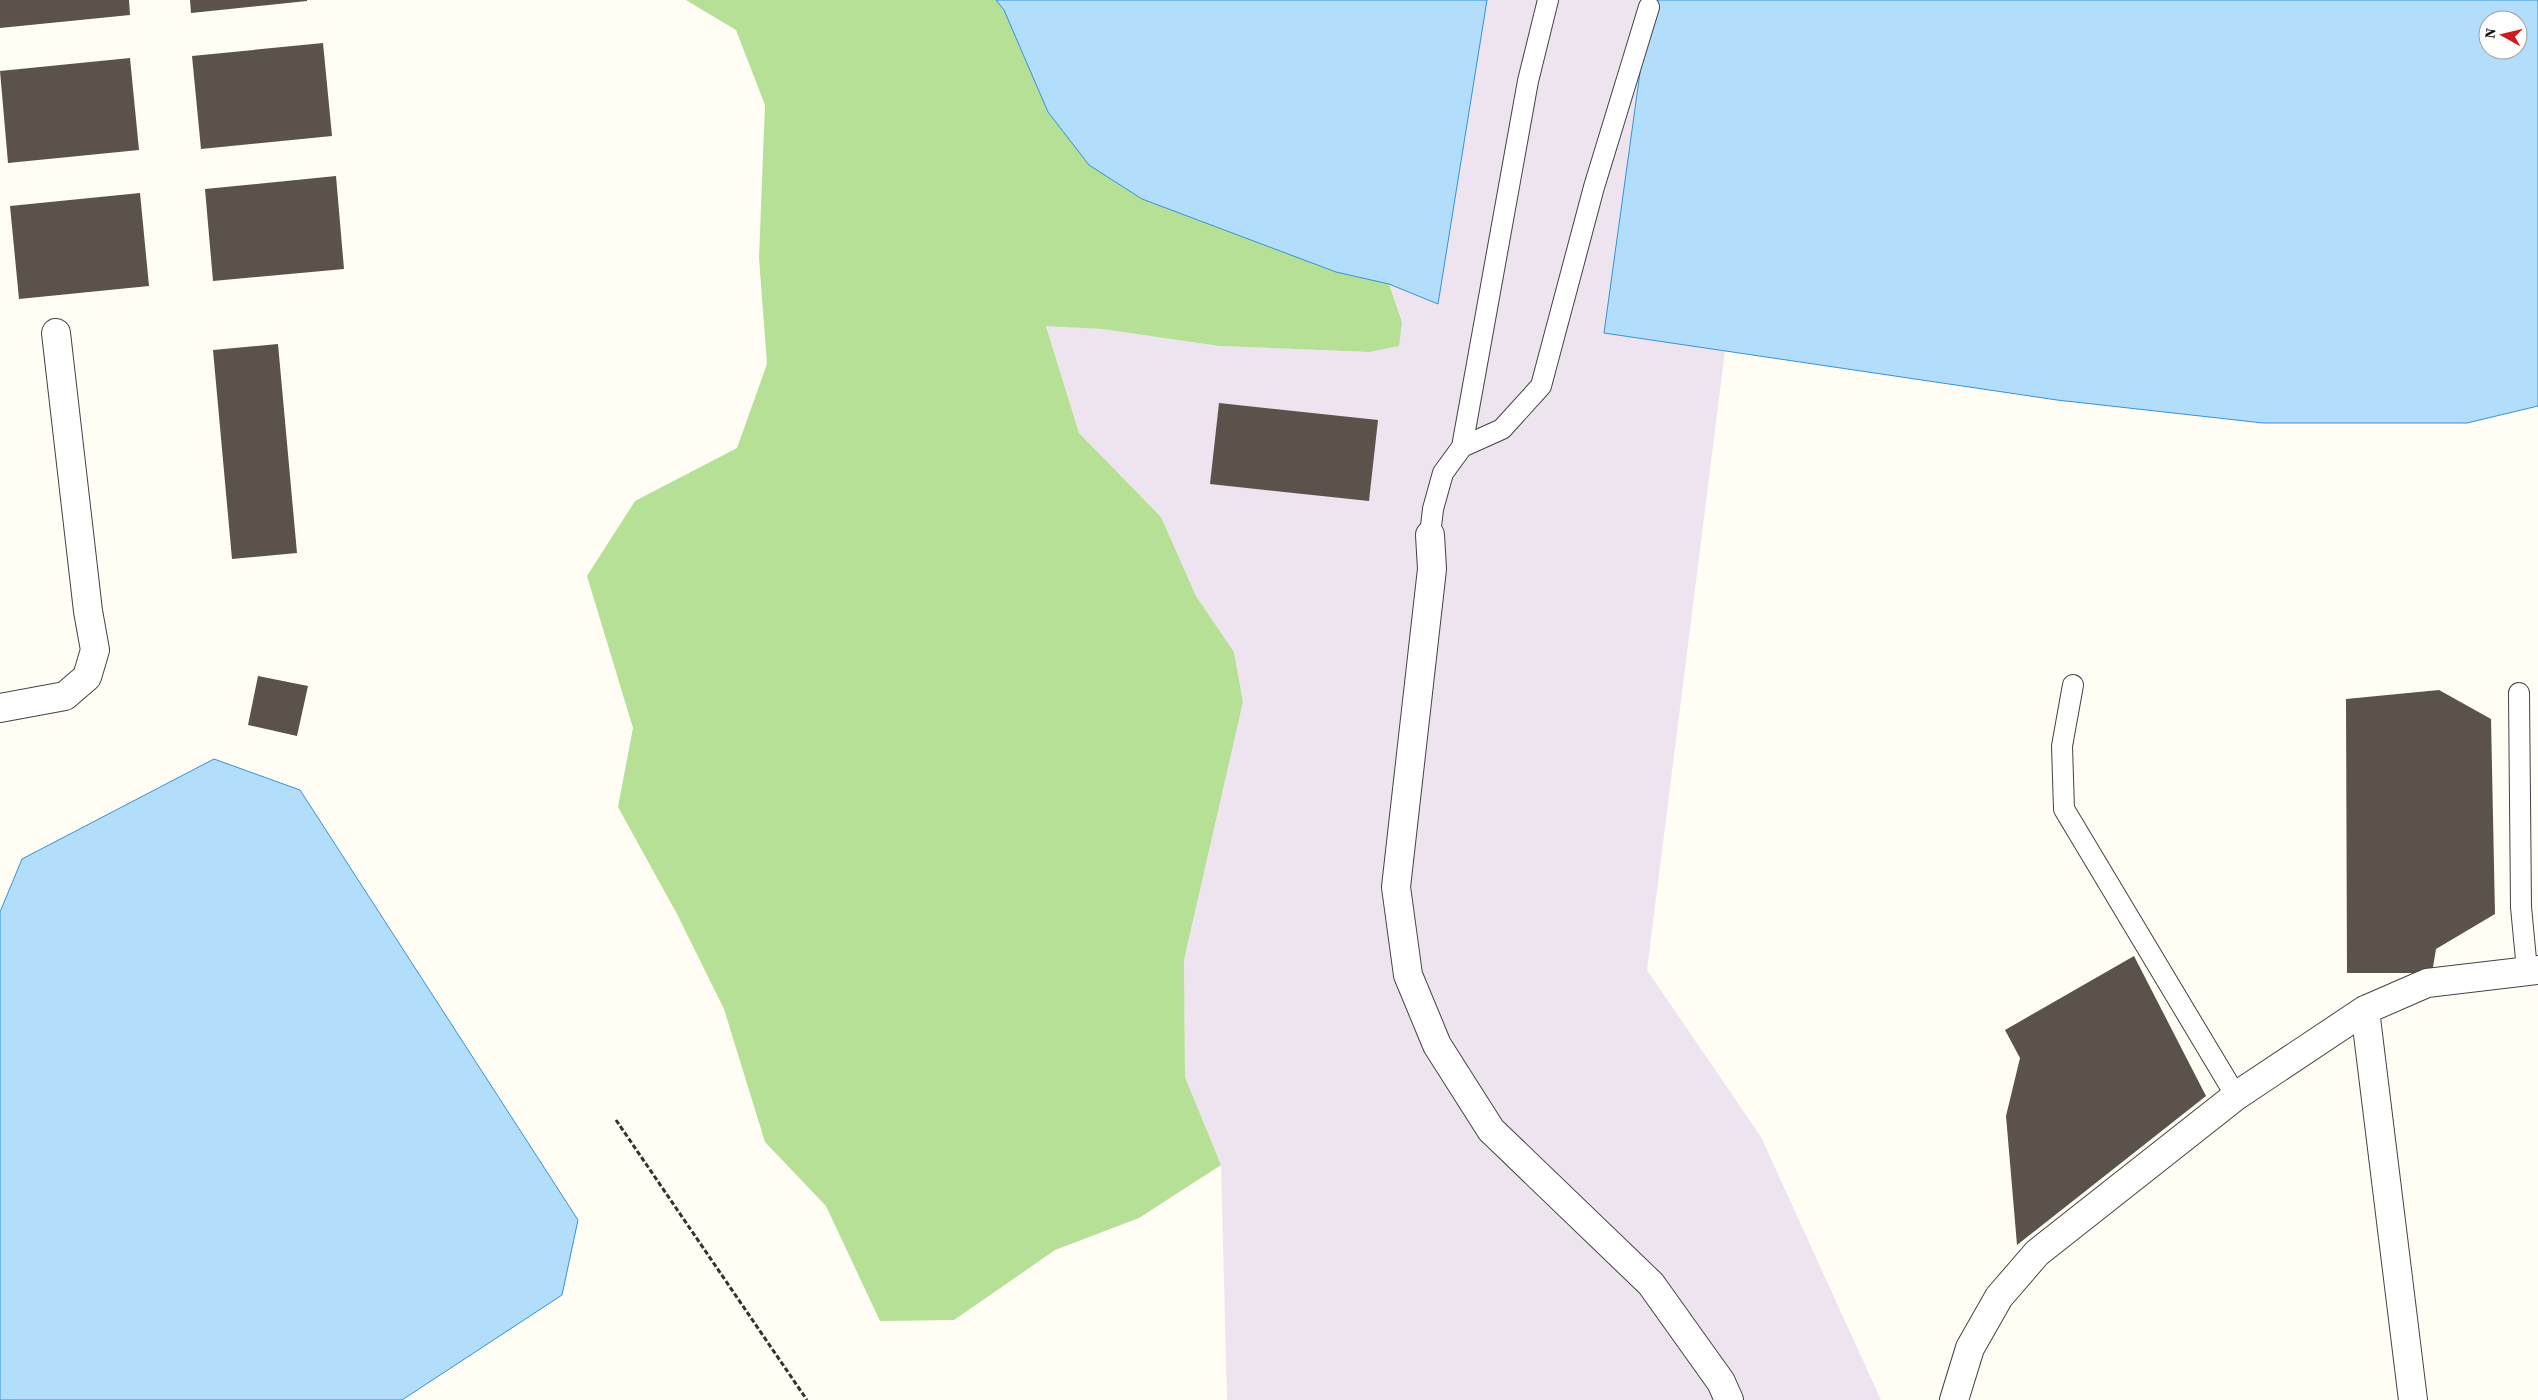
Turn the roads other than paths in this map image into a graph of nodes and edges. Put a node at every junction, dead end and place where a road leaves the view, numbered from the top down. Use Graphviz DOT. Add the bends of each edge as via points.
graph roads {
  1 [pos="1548,0"];
  2 [pos="1649,7"];
  3 [pos="56,334"];
  4 [pos="1462,447"];
  5 [pos="1430,535"];
  6 [pos="2073,685"];
  7 [pos="2519,693"];
  8 [pos="0,708"];
  9 [pos="2532,970"];
  10 [pos="2365,1010"];
  11 [pos="2236,1096"];
  12 [pos="1729,1400"];
  13 [pos="1954,1400"];
  14 [pos="2413,1400"];
  1 -- 4 [label="lane" via="1528,81"];
  2 -- 4 [label="lane" via="1594,187 1541,386 1502,429"];
  3 -- 8 [label="street" via="95,650 87,677 65,696"];
  4 -- 5 [label="lane" via="1443,473"];
  5 -- 12 [label="street" via="1432,569 1396,887 1408,975 1437,1045 1491,1130 1651,1284 1721,1382"];
  6 -- 11 [label="lane" via="2062,746 2064,809"];
  7 -- 9 [label="lane" via="2521,908"];
  9 -- 10 [label="street" via="2427,983"];
  10 -- 11 [label="street"];
  10 -- 14 [label="street"];
  11 -- 13 [label="street" via="2037,1253 1999,1297 1970,1348"];
}
